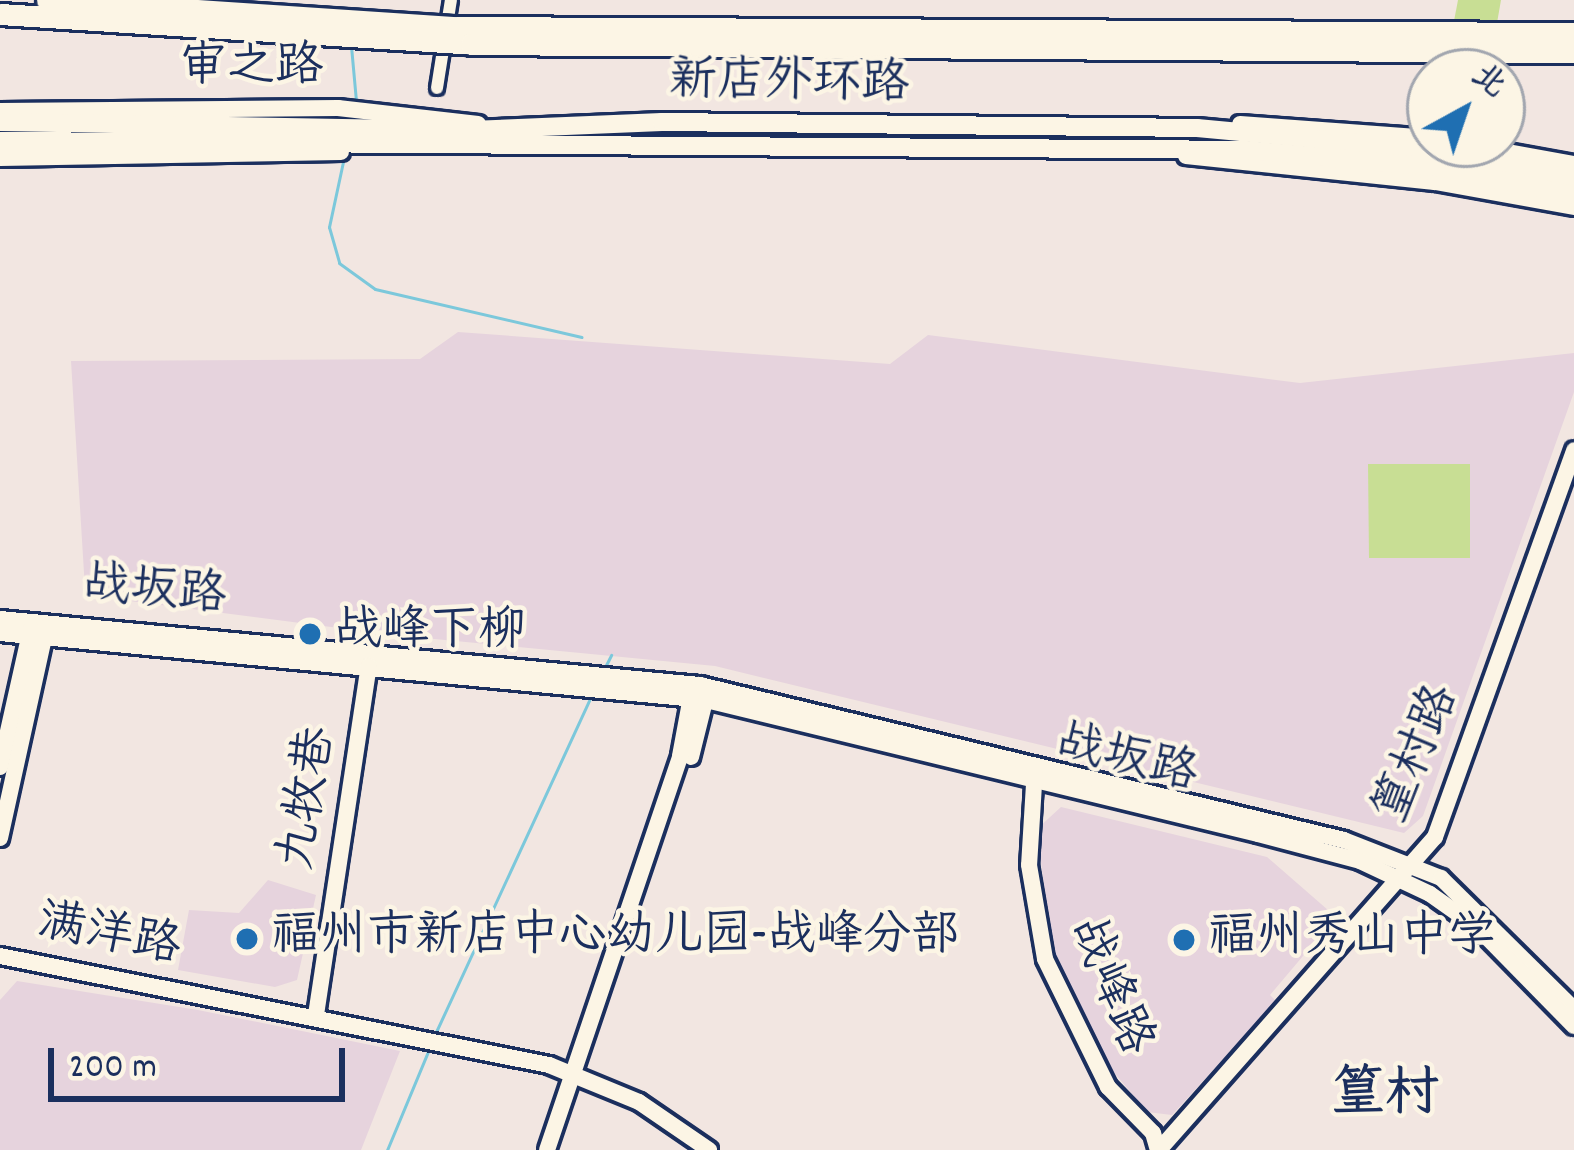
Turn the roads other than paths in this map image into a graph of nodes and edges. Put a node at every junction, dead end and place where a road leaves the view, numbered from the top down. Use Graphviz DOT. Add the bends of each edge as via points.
graph roads {
  1 [pos="47,0"];
  2 [pos="451,0"];
  3 [pos="0,14"];
  4 [pos="1574,33"];
  5 [pos="1574,52"];
  6 [pos="436,88"];
  7 [pos="0,111"];
  8 [pos="0,122"];
  9 [pos="1197,128"];
  10 [pos="364,134"];
  11 [pos="1406,136"];
  12 [pos="0,141"];
  13 [pos="1161,153"];
  14 [pos="1526,155"];
  15 [pos="0,158"];
  16 [pos="1574,164"];
  17 [pos="1574,179"];
  18 [pos="1574,195"];
  19 [pos="1574,208"];
  20 [pos="1574,450"];
  21 [pos="0,619"];
  22 [pos="38,628"];
  23 [pos="0,633"];
  24 [pos="369,666"];
  25 [pos="583,680"];
  26 [pos="700,692"];
  27 [pos="0,767"];
  28 [pos="1034,771"];
  29 [pos="0,838"];
  30 [pos="1414,863"];
  31 [pos="1401,878"];
  32 [pos="0,956"];
  33 [pos="1574,1010"];
  34 [pos="316,1015"];
  35 [pos="1574,1026"];
  36 [pos="581,1078"];
  37 [pos="622,1096"];
  38 [pos="547,1150"];
  39 [pos="559,1150"];
  40 [pos="692,1150"];
  41 [pos="710,1150"];
  42 [pos="1158,1150"];
  1 -- 4 [label="highway, bridge" via="457,27"];
  2 -- 6 [label="street"];
  3 -- 5 [label="highway, bridge" via="471,44"];
  7 -- 10 [label="main road, 审之路" via="338,108"];
  8 -- 10 [label="main road, 新店外环路"];
  9 -- 10 [label="main road, 新店外环路" via="832,123"];
  9 -- 11 [label="main road"];
  9 -- 17 [label="main road, 新店外环路" via="1412,148"];
  10 -- 12 [label="main road, 新店外环路"];
  10 -- 13 [label="main road, 新店外环路" via="398,148"];
  10 -- 15 [label="main road, 审之路" via="331,152"];
  13 -- 18 [label="main road, 新店外环路" via="1320,154"];
  13 -- 19 [label="main road" via="1393,176"];
  14 -- 16 [label="main road"];
  20 -- 30 [label="main road, 篁村路" via="1453,791 1435,837"];
  21 -- 22 [label="main road, 战坂路"];
  22 -- 23 [label="main road, 战坂路"];
  22 -- 24 [label="main road, 战坂路"];
  22 -- 25 [label="main road, 战坂路"];
  22 -- 27 [label="main road"];
  22 -- 29 [label="main road"];
  24 -- 25 [label="main road, 战坂路"];
  24 -- 34 [label="main road, 九牧巷"];
  25 -- 26 [label="main road, 战坂路"];
  26 -- 28 [label="main road, 战坂路"];
  26 -- 36 [label="main road"];
  28 -- 30 [label="main road, 战坂路"];
  28 -- 31 [label="main road, 战坂路"];
  28 -- 42 [label="main road, 战峰路" via="1030,891 1049,971 1108,1087 1153,1133"];
  30 -- 31 [label="main road, 篁村路"];
  30 -- 33 [label="main road, 战坂路" via="1465,897"];
  31 -- 35 [label="main road, 战坂路" via="1478,928"];
  31 -- 42 [label="main road, 篁村路"];
  32 -- 34 [label="main road, 满洋路"];
  34 -- 36 [label="main road, 满洋路"];
  36 -- 37 [label="main road, 满洋路"];
  36 -- 38 [label="main road"];
  36 -- 39 [label="main road"];
  37 -- 40 [label="main road, 满洋路"];
  37 -- 41 [label="main road, 满洋路"];
}
